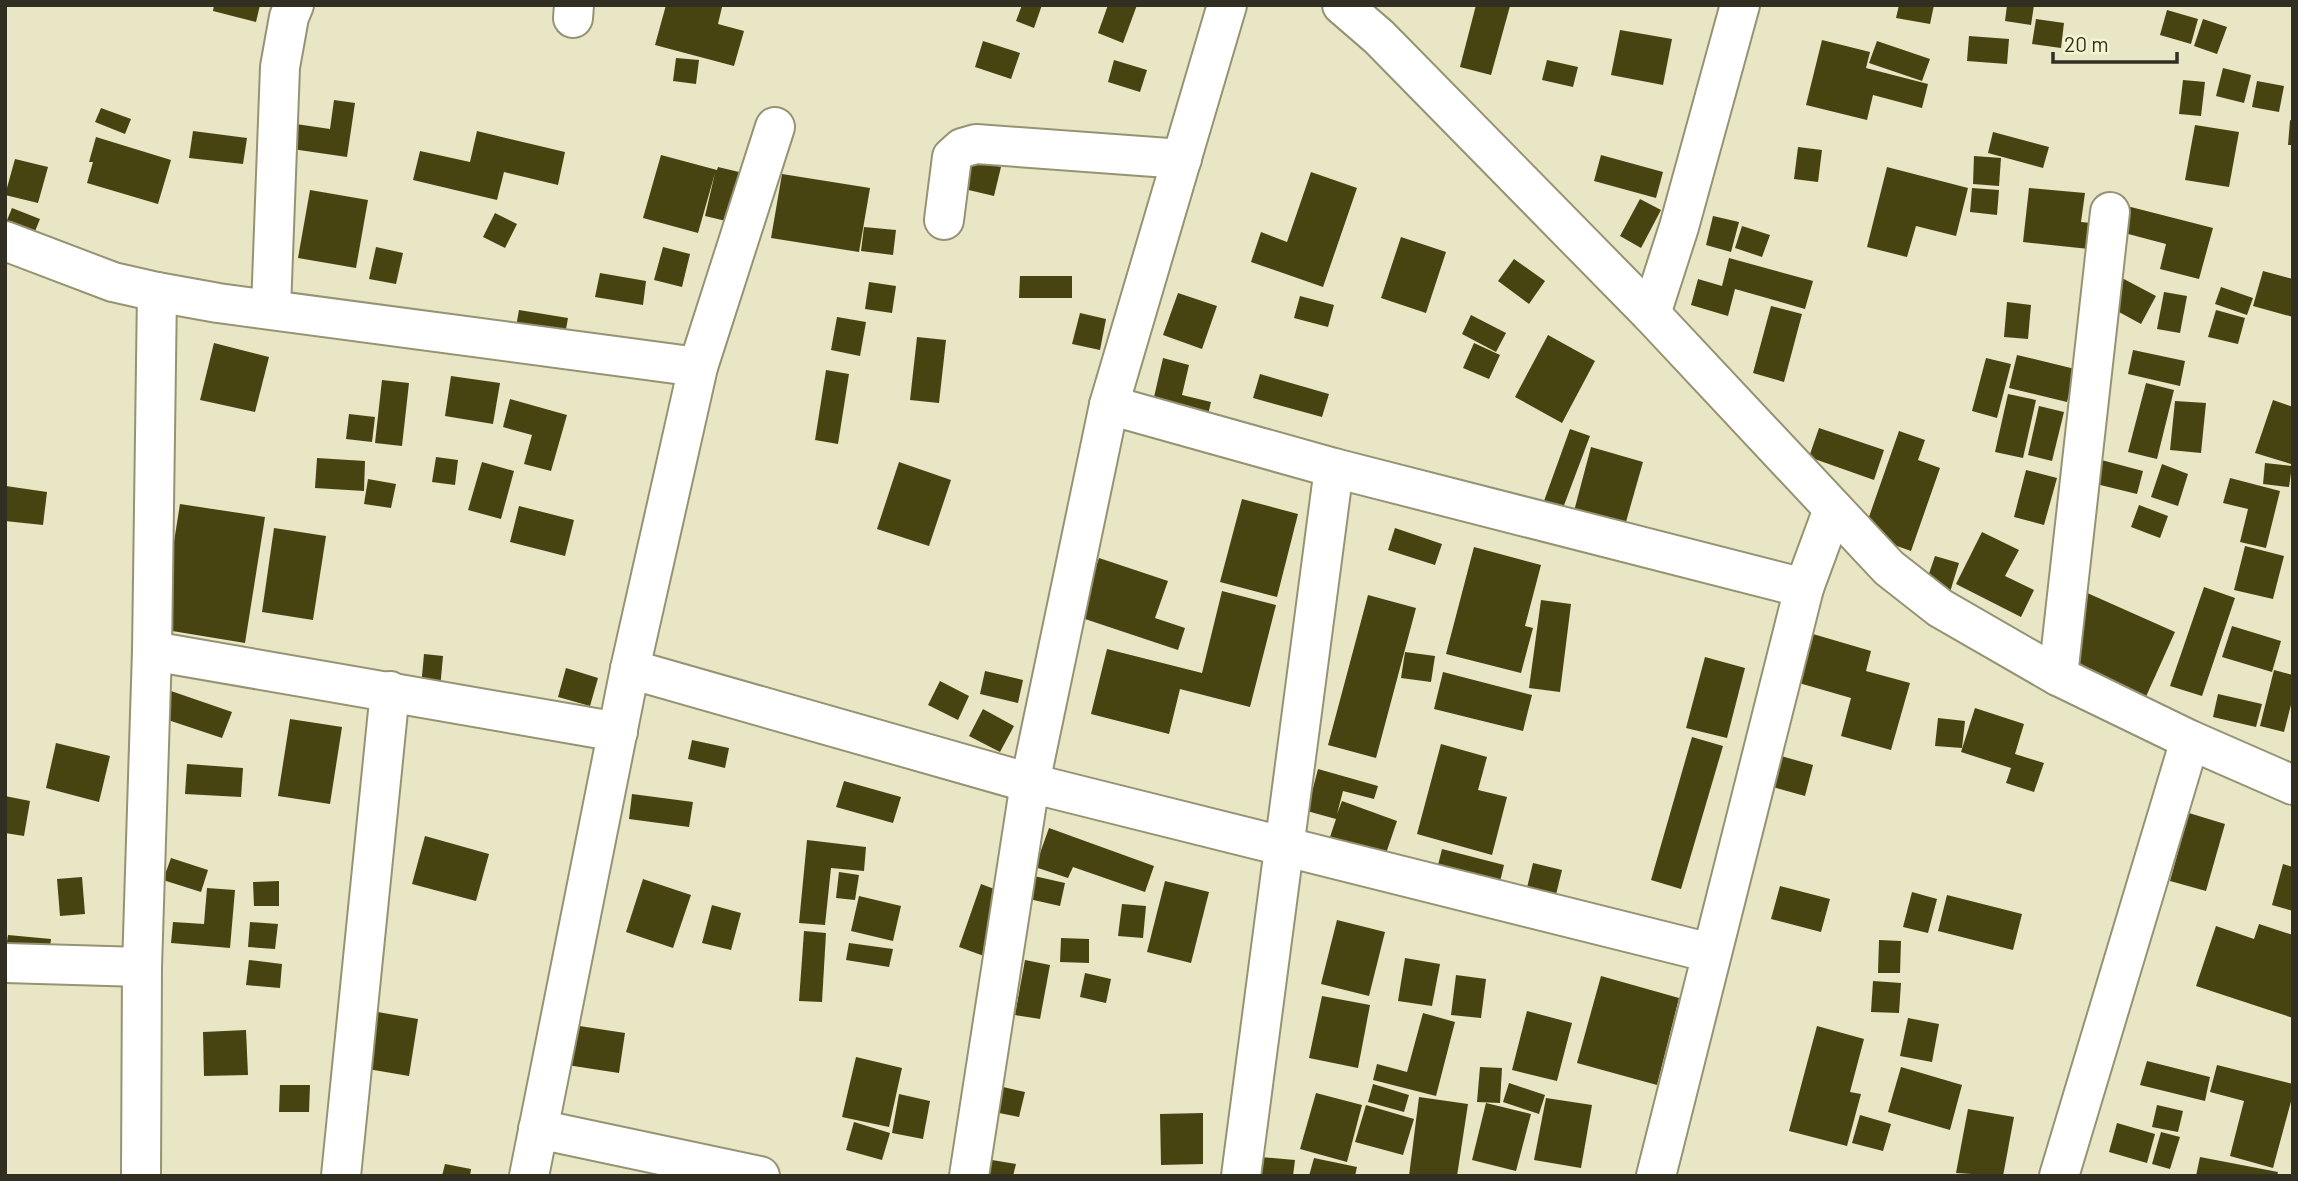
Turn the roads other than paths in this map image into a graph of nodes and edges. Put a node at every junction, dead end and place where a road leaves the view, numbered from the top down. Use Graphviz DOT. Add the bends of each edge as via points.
graph roads {
  1 [pos="294,5"];
  2 [pos="1227,5"];
  3 [pos="1342,5"];
  4 [pos="1740,5"];
  5 [pos="775,127"];
  6 [pos="1182,159"];
  7 [pos="2110,212"];
  8 [pos="944,220"];
  9 [pos="5,241"];
  10 [pos="157,292"];
  11 [pos="271,309"];
  12 [pos="1651,314"];
  13 [pos="698,368"];
  14 [pos="1109,405"];
  15 [pos="1334,468"];
  16 [pos="1833,509"];
  17 [pos="1804,588"];
  18 [pos="152,651"];
  19 [pos="630,669"];
  20 [pos="2058,676"];
  21 [pos="390,691"];
  22 [pos="618,732"];
  23 [pos="2190,740"];
  24 [pos="2292,781"];
  25 [pos="1030,783"];
  26 [pos="1286,847"];
  27 [pos="1711,953"];
  28 [pos="5,963"];
  29 [pos="142,967"];
  30 [pos="538,1129"];
  31 [pos="141,1176"];
  32 [pos="341,1176"];
  33 [pos="528,1176"];
  34 [pos="760,1176"];
  35 [pos="969,1176"];
  36 [pos="1241,1176"];
  37 [pos="1656,1176"];
  38 [pos="2059,1176"];
  1 -- 11 [label="street" via="280,67"];
  2 -- 6 [label="street"];
  3 -- 12 [label="street" via="1379,37"];
  4 -- 12 [label="street"];
  5 -- 13 [label="street"];
  6 -- 8 [label="street" via="976,144 952,157"];
  6 -- 14 [label="street"];
  7 -- 20 [label="street"];
  9 -- 10 [label="street" via="113,282"];
  10 -- 11 [label="street"];
  10 -- 18 [label="street"];
  11 -- 13 [label="street"];
  12 -- 16 [label="street"];
  13 -- 19 [label="street"];
  14 -- 15 [label="street"];
  14 -- 25 [label="street"];
  15 -- 17 [label="street"];
  15 -- 26 [label="street"];
  16 -- 17 [label="street"];
  16 -- 20 [label="street" via="1889,568 1940,608"];
  17 -- 27 [label="street"];
  18 -- 21 [label="street"];
  18 -- 29 [label="street"];
  19 -- 22 [label="street"];
  19 -- 25 [label="street"];
  20 -- 23 [label="street"];
  21 -- 22 [label="street"];
  21 -- 32 [label="street"];
  22 -- 30 [label="street"];
  23 -- 24 [label="street"];
  23 -- 38 [label="street"];
  25 -- 26 [label="street"];
  25 -- 35 [label="street"];
  26 -- 27 [label="street"];
  26 -- 36 [label="street"];
  27 -- 37 [label="street"];
  28 -- 29 [label="street"];
  29 -- 31 [label="street"];
  30 -- 33 [label="street"];
  30 -- 34 [label="street"];
}
